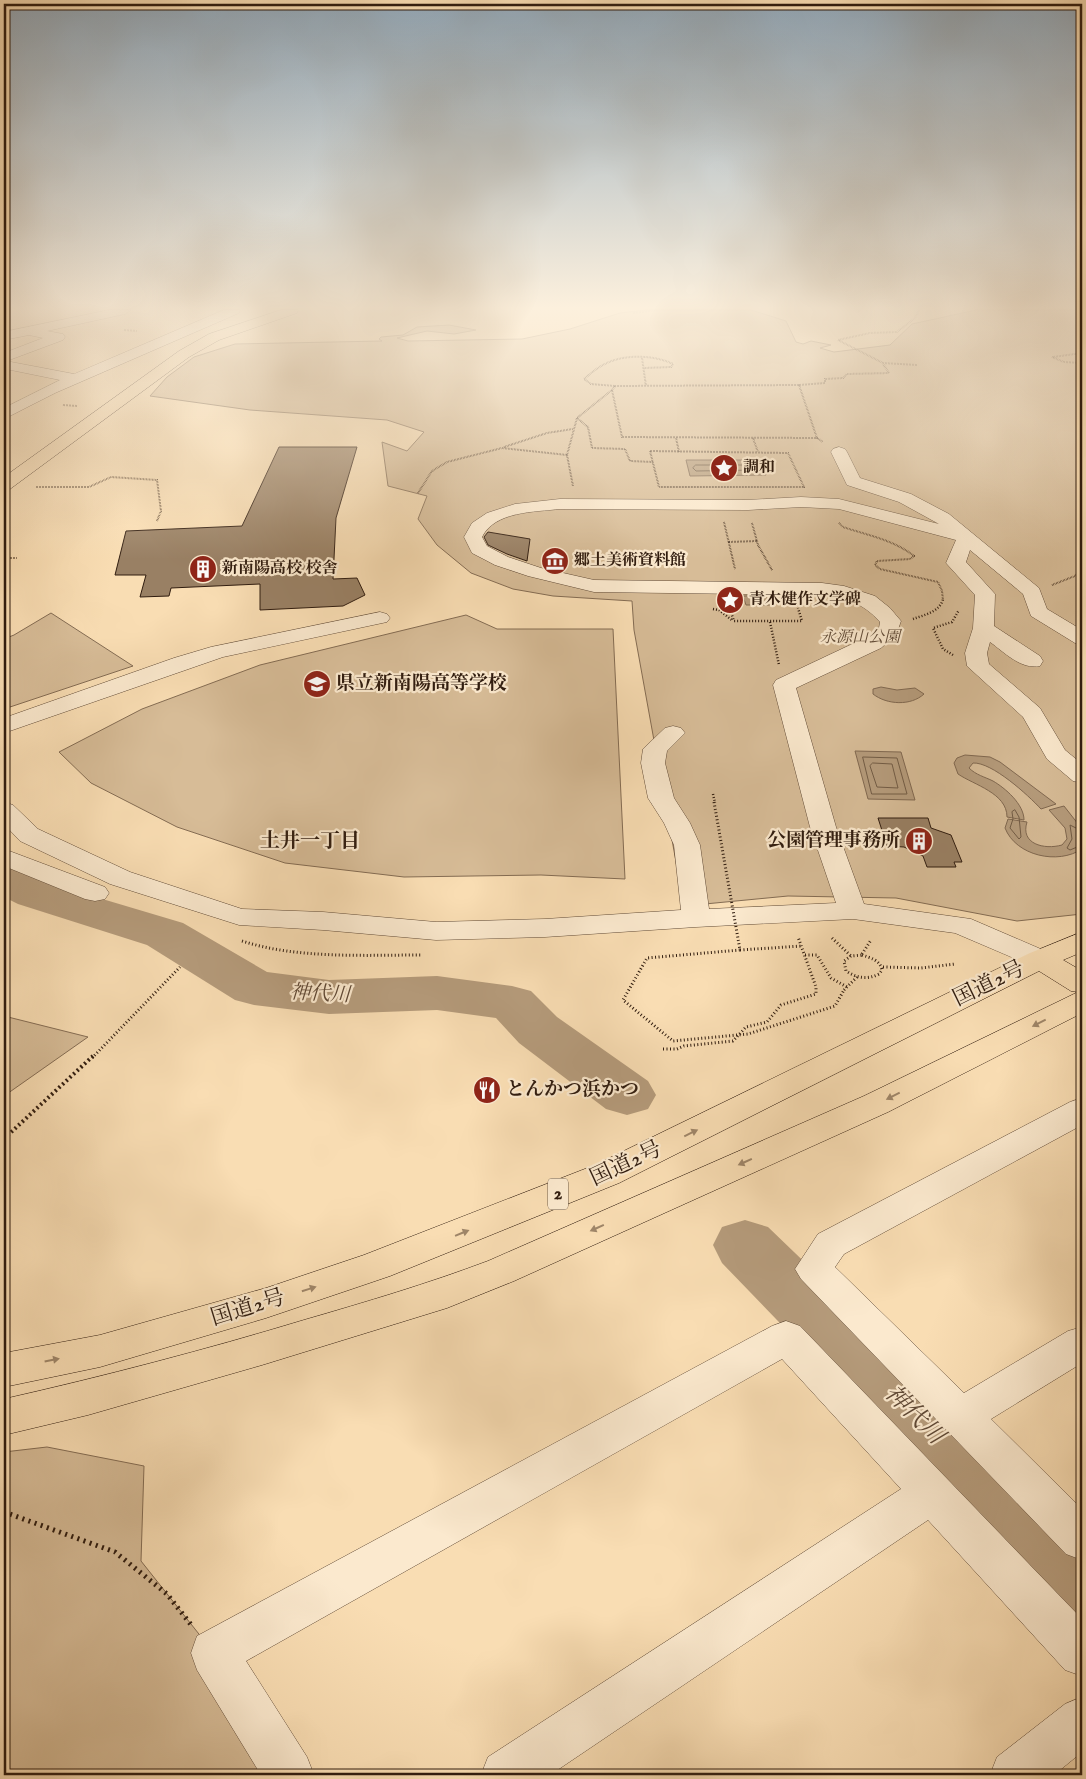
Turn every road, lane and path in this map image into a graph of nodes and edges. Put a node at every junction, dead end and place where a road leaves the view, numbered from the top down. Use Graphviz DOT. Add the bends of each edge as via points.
graph roads {
  1 [pos="45,393"];
  2 [pos="128,393"];
  3 [pos="608,393"];
  4 [pos="613,393"];
  5 [pos="802,393"];
  6 [pos="5,412"];
  7 [pos="577,418"];
  8 [pos="573,429"];
  9 [pos="676,438"];
  10 [pos="753,438"];
  11 [pos="502,448"];
  12 [pos="679,452"];
  13 [pos="758,452"];
  14 [pos="840,452"];
  15 [pos="567,455"];
  16 [pos="653,462"];
  17 [pos="4,485"];
  18 [pos="36,487"];
  19 [pos="418,493"];
  20 [pos="825,503"];
  21 [pos="576,504"];
  22 [pos="157,521"];
  23 [pos="755,537"];
  24 [pos="966,537"];
  25 [pos="757,541"];
  26 [pos="729,546"];
  27 [pos="4,558"];
  28 [pos="17,558"];
  29 [pos="1082,568"];
  30 [pos="772,570"];
  31 [pos="721,588"];
  32 [pos="792,588"];
  33 [pos="942,589"];
  34 [pos="950,592"];
  35 [pos="1032,592"];
  36 [pos="960,608"];
  37 [pos="380,618"];
  38 [pos="770,622"];
  39 [pos="890,625"];
  40 [pos="983,628"];
  41 [pos="1082,639"];
  42 [pos="1032,661"];
  43 [pos="978,666"];
  44 [pos="784,685"];
  45 [pos="4,726"];
  46 [pos="673,733"];
  47 [pos="1082,776"];
  48 [pos="713,794"];
  49 [pos="4,810"];
  50 [pos="4,857"];
  51 [pos="96,893"];
  52 [pos="852,912"];
  53 [pos="696,918"];
  54 [pos="798,937"];
  55 [pos="236,938"];
  56 [pos="832,938"];
  57 [pos="871,940"];
  58 [pos="1082,941"];
  59 [pos="802,946"];
  60 [pos="740,950"];
  61 [pos="432,954"];
  62 [pos="862,954"];
  63 [pos="805,955"];
  64 [pos="851,956"];
  65 [pos="1040,959"];
  66 [pos="954,964"];
  67 [pos="180,967"];
  68 [pos="883,967"];
  69 [pos="857,977"];
  70 [pos="1082,984"];
  71 [pos="846,988"];
  72 [pos="1082,1001"];
  73 [pos="663,1049"];
  74 [pos="1082,1110"];
  75 [pos="4,1150"];
  76 [pos="1082,1343"];
  77 [pos="4,1370"];
  78 [pos="4,1417"];
  79 [pos="960,1418"];
  80 [pos="932,1493"];
  81 [pos="4,1512"];
  82 [pos="1082,1539"];
  83 [pos="1082,1653"];
  84 [pos="214,1654"];
  85 [pos="1082,1721"];
  86 [pos="289,1775"];
  87 [pos="506,1775"];
  88 [pos="1015,1775"];
  1 -- 6 [label="street"];
  2 -- 17 [label="main road"];
  3 -- 7 [label="path"];
  4 -- 9 [label="path" via="622,437"];
  5 -- 10 [label="path" via="817,438"];
  7 -- 8 [label="path"];
  7 -- 16 [label="path" via="588,427 592,448 626,449 630,461"];
  8 -- 11 [label="path"];
  8 -- 15 [label="path"];
  9 -- 10 [label="path"];
  9 -- 12 [label="path"];
  10 -- 13 [label="path"];
  11 -- 15 [label="path"];
  11 -- 19 [label="path" via="447,462 432,471"];
  12 -- 13 [label="path"];
  12 -- 16 [label="path" via="650,451"];
  13 -- 16 [label="path" via="788,453 804,486 659,487"];
  14 -- 24 [label="street" via="853,481 905,498 943,518"];
  15 -- 21 [label="path"];
  18 -- 22 [label="path" via="89,487 111,477 158,480 161,511"];
  20 -- 21 [label="street"];
  20 -- 24 [label="street" via="891,516"];
  20 -- 33 [label="path" via="843,527 914,556 877,562 875,565 880,569 938,582"];
  21 -- 31 [label="street" via="515,509 493,517 478,527 472,536 479,550 498,560 569,581 594,586"];
  23 -- 25 [label="path"];
  24 -- 35 [label="street"];
  24 -- 40 [label="street" via="956,563 985,594"];
  25 -- 26 [label="path" via="728,540"];
  25 -- 30 [label="path"];
  27 -- 28 [label="path"];
  29 -- 35 [label="path" via="1076,576"];
  31 -- 32 [label="street"];
  31 -- 38 [label="path" via="734,621"];
  32 -- 38 [label="path" via="802,621"];
  32 -- 39 [label="street" via="850,592 876,604 891,620"];
  33 -- 34 [label="path"];
  33 -- 39 [label="path" via="943,603 935,613"];
  35 -- 41 [label="street" via="1038,612"];
  36 -- 43 [label="path" via="952,622 933,628 943,649 967,664"];
  37 -- 45 [label="street" via="219,652"];
  38 -- 44 [label="path"];
  39 -- 44 [label="street" via="889,631 873,643"];
  40 -- 42 [label="street"];
  40 -- 43 [label="street" via="976,653"];
  43 -- 47 [label="street" via="1032,713 1056,754"];
  44 -- 52 [label="street" via="823,827"];
  46 -- 53 [label="street" via="655,749 653,763 661,798 687,845"];
  48 -- 60 [label="path, bridge"];
  49 -- 53 [label="street" via="30,835 120,878 239,917 436,931"];
  50 -- 51 [label="street"];
  52 -- 53 [label="street"];
  52 -- 65 [label="street" via="962,925"];
  54 -- 59 [label="path"];
  55 -- 61 [label="path" via="281,950"];
  56 -- 64 [label="path"];
  57 -- 62 [label="path"];
  58 -- 65 [label="main road, 国道2号 / 2"];
  59 -- 60 [label="path"];
  59 -- 63 [label="path"];
  60 -- 71 [label="path, bridge" via="647,958 622,1000 673,1041 748,1034 835,1006"];
  62 -- 64 [label="path"];
  62 -- 68 [label="path" via="873,957"];
  63 -- 71 [label="path" via="817,955 831,978"];
  63 -- 73 [label="path" via="816,994 781,1005 770,1022 746,1027 733,1041"];
  64 -- 69 [label="path" via="843,964 846,971"];
  65 -- 70 [label="main road"];
  77 -- 65 [label="main road, 国道2号 / 2, one-way" via="100,1351 266,1303 377,1266 607,1174"];
  66 -- 68 [label="path" via="921,968"];
  67 -- 75 [label="path" via="79,1071 30,1112 7,1136"];
  68 -- 69 [label="path" via="877,977"];
  69 -- 71 [label="path"];
  72 -- 78 [label="main road, one-way" via="876,1104 501,1271 434,1297 98,1396"];
  74 -- 79 [label="street" via="831,1244 814,1269"];
  76 -- 79 [label="street"];
  79 -- 82 [label="street"];
  80 -- 83 [label="street"];
  80 -- 84 [label="street" via="786,1336"];
  80 -- 87 [label="street"];
  81 -- 84 [label="path" via="115,1552 167,1594"];
  84 -- 86 [label="street"];
  85 -- 88 [label="street"];
}
